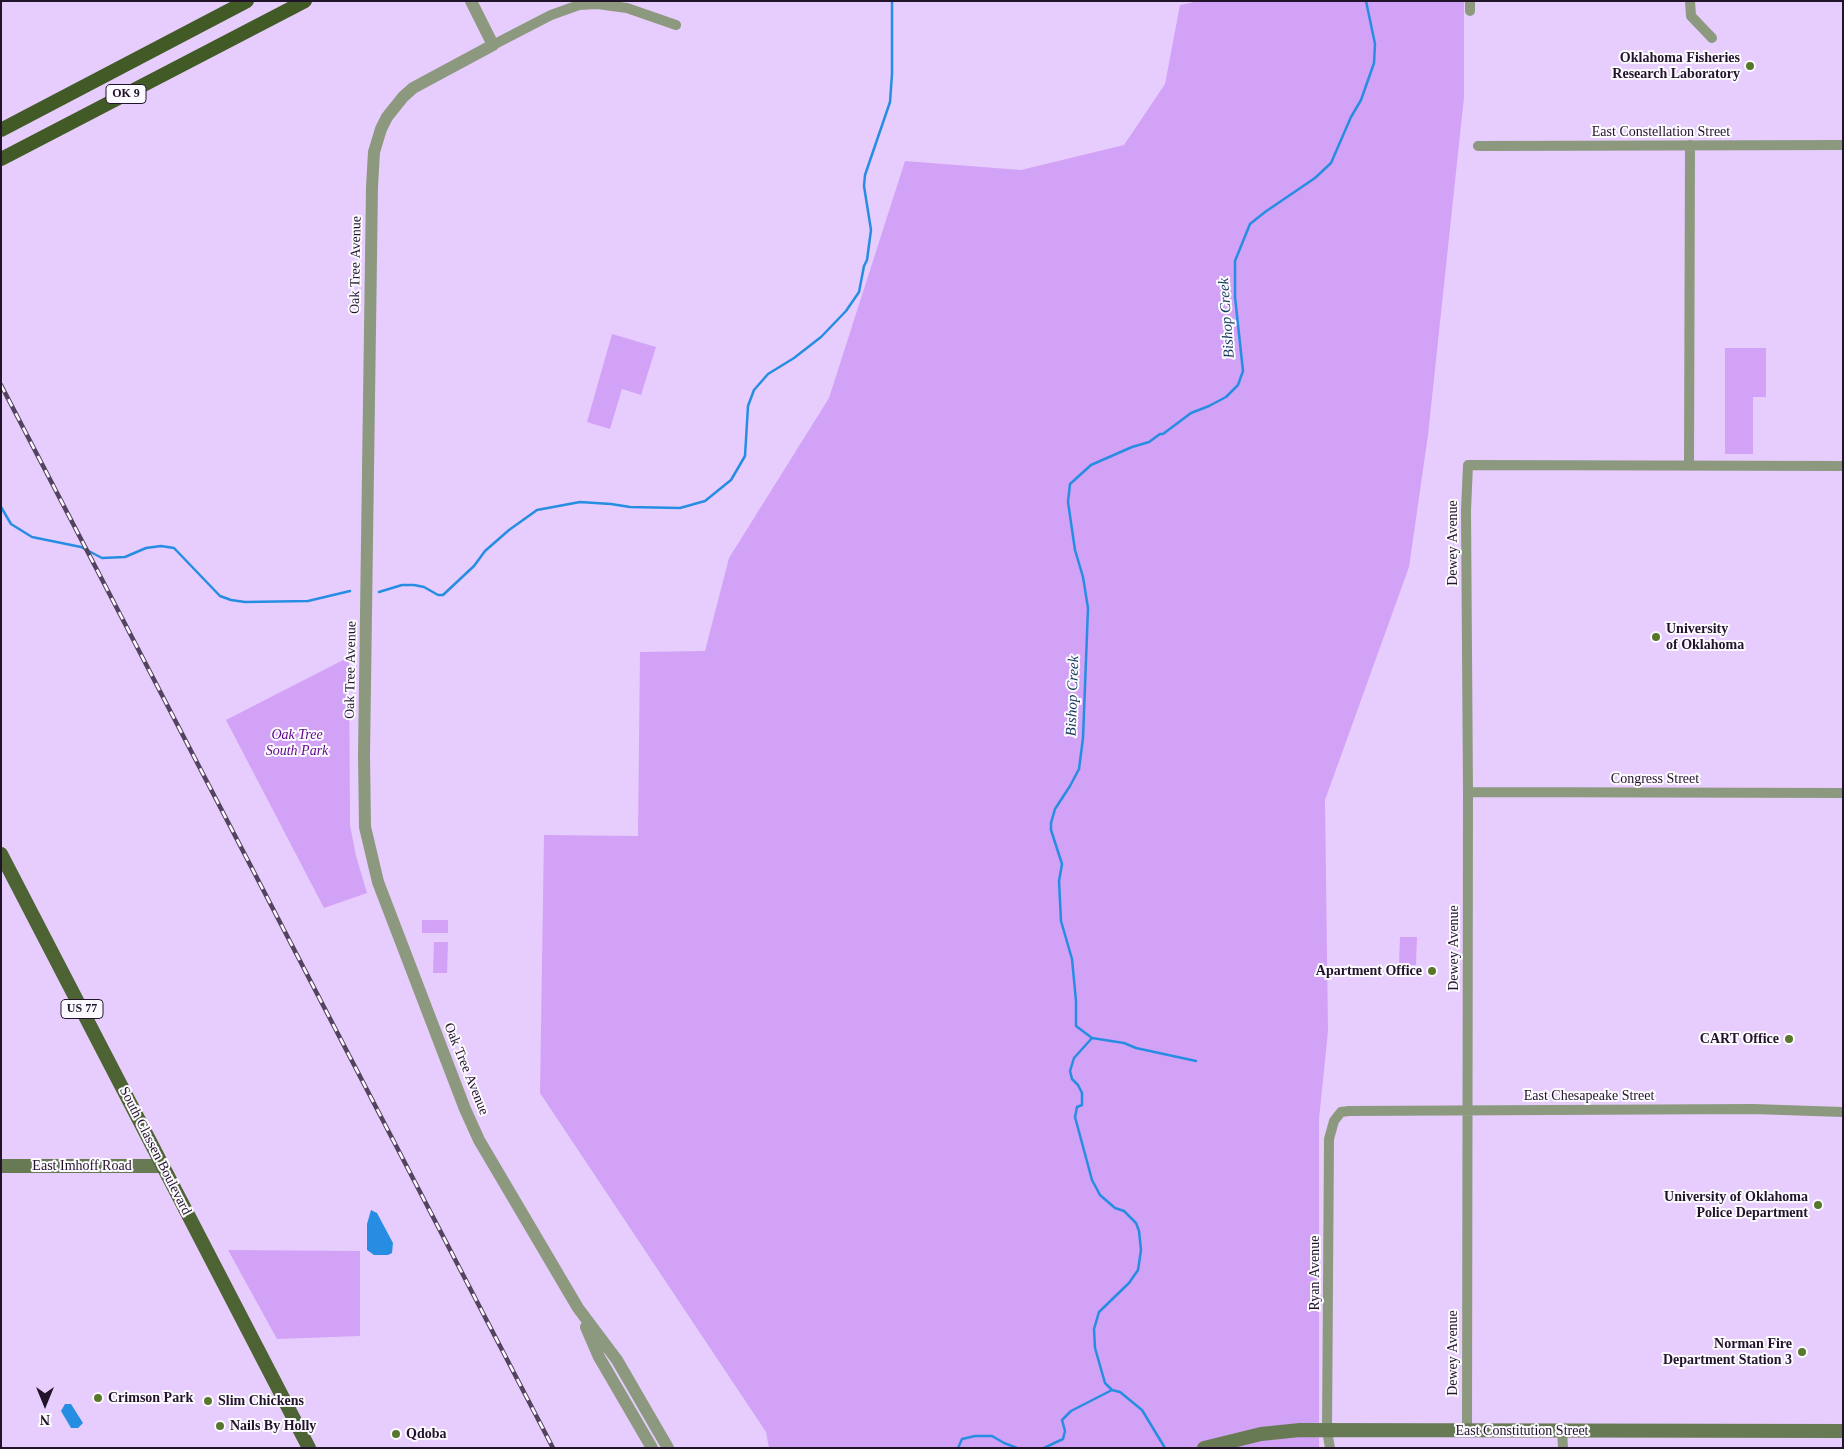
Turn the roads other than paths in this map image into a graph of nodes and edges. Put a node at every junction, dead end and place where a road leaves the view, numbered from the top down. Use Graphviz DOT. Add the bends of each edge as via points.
graph roads {
  1 [pos="247,1"];
  2 [pos="305,1"];
  3 [pos="470,1"];
  4 [pos="1690,1"];
  5 [pos="676,25"];
  6 [pos="1712,38"];
  7 [pos="493,45"];
  8 [pos="1,130"];
  9 [pos="1690,145"];
  10 [pos="1843,145"];
  11 [pos="1478,146"];
  12 [pos="1,159"];
  13 [pos="1689,466"];
  14 [pos="1843,466"];
  15 [pos="1468,792"];
  16 [pos="1843,793"];
  17 [pos="1,854"];
  18 [pos="1467,1111"];
  19 [pos="1843,1112"];
  20 [pos="1337,1116"];
  21 [pos="1,1166"];
  22 [pos="162,1166"];
  23 [pos="578,1308"];
  24 [pos="636,1394"];
  25 [pos="626,1402"];
  26 [pos="1328,1431"];
  27 [pos="1467,1431"];
  28 [pos="1562,1431"];
  29 [pos="1843,1431"];
  30 [pos="309,1448"];
  31 [pos="652,1448"];
  32 [pos="668,1448"];
  33 [pos="1204,1448"];
  34 [pos="1330,1448"];
  35 [pos="1563,1448"];
  1 -- 8 [label="highway, OK 9"];
  2 -- 12 [label="highway, OK 9"];
  3 -- 7 [label="street"];
  4 -- 6 [label="street" via="1691,16"];
  5 -- 7 [label="street" via="627,8 579,5 551,14"];
  7 -- 23 [label="street, Oak Tree Avenue" via="413,88 387,117 374,152 365,827 378,882 465,1109 479,1140"];
  9 -- 10 [label="street, East Constellation Street"];
  9 -- 11 [label="street, East Constellation Street"];
  9 -- 13 [label="street"];
  13 -- 14 [label="street"];
  13 -- 15 [label="street, Dewey Avenue" via="1468,466"];
  15 -- 16 [label="street, Congress Street"];
  15 -- 18 [label="street, Dewey Avenue"];
  17 -- 22 [label="main road, South Classen Boulevard / US 77"];
  18 -- 19 [label="street, East Chesapeake Street" via="1752,1109"];
  18 -- 20 [label="street, East Chesapeake Street" via="1348,1111"];
  18 -- 27 [label="street, Dewey Avenue"];
  20 -- 26 [label="street, Ryan Avenue" via="1329,1140"];
  21 -- 22 [label="main road, East Imhoff Road"];
  22 -- 30 [label="main road, South Classen Boulevard / US 77"];
  23 -- 24 [label="street, Oak Tree Avenue" via="617,1360"];
  23 -- 25 [label="street, Oak Tree Avenue" via="599,1357"];
  24 -- 25 [label="street"];
  24 -- 32 [label="street, Oak Tree Avenue"];
  25 -- 31 [label="street, Oak Tree Avenue"];
  26 -- 27 [label="main road, East Constitution Street"];
  26 -- 33 [label="main road, East Constitution Street" via="1261,1434"];
  26 -- 34 [label="street, Ryan Avenue"];
  27 -- 28 [label="main road, East Constitution Street"];
  28 -- 29 [label="main road, East Constitution Street"];
  28 -- 35 [label="street"];
}
